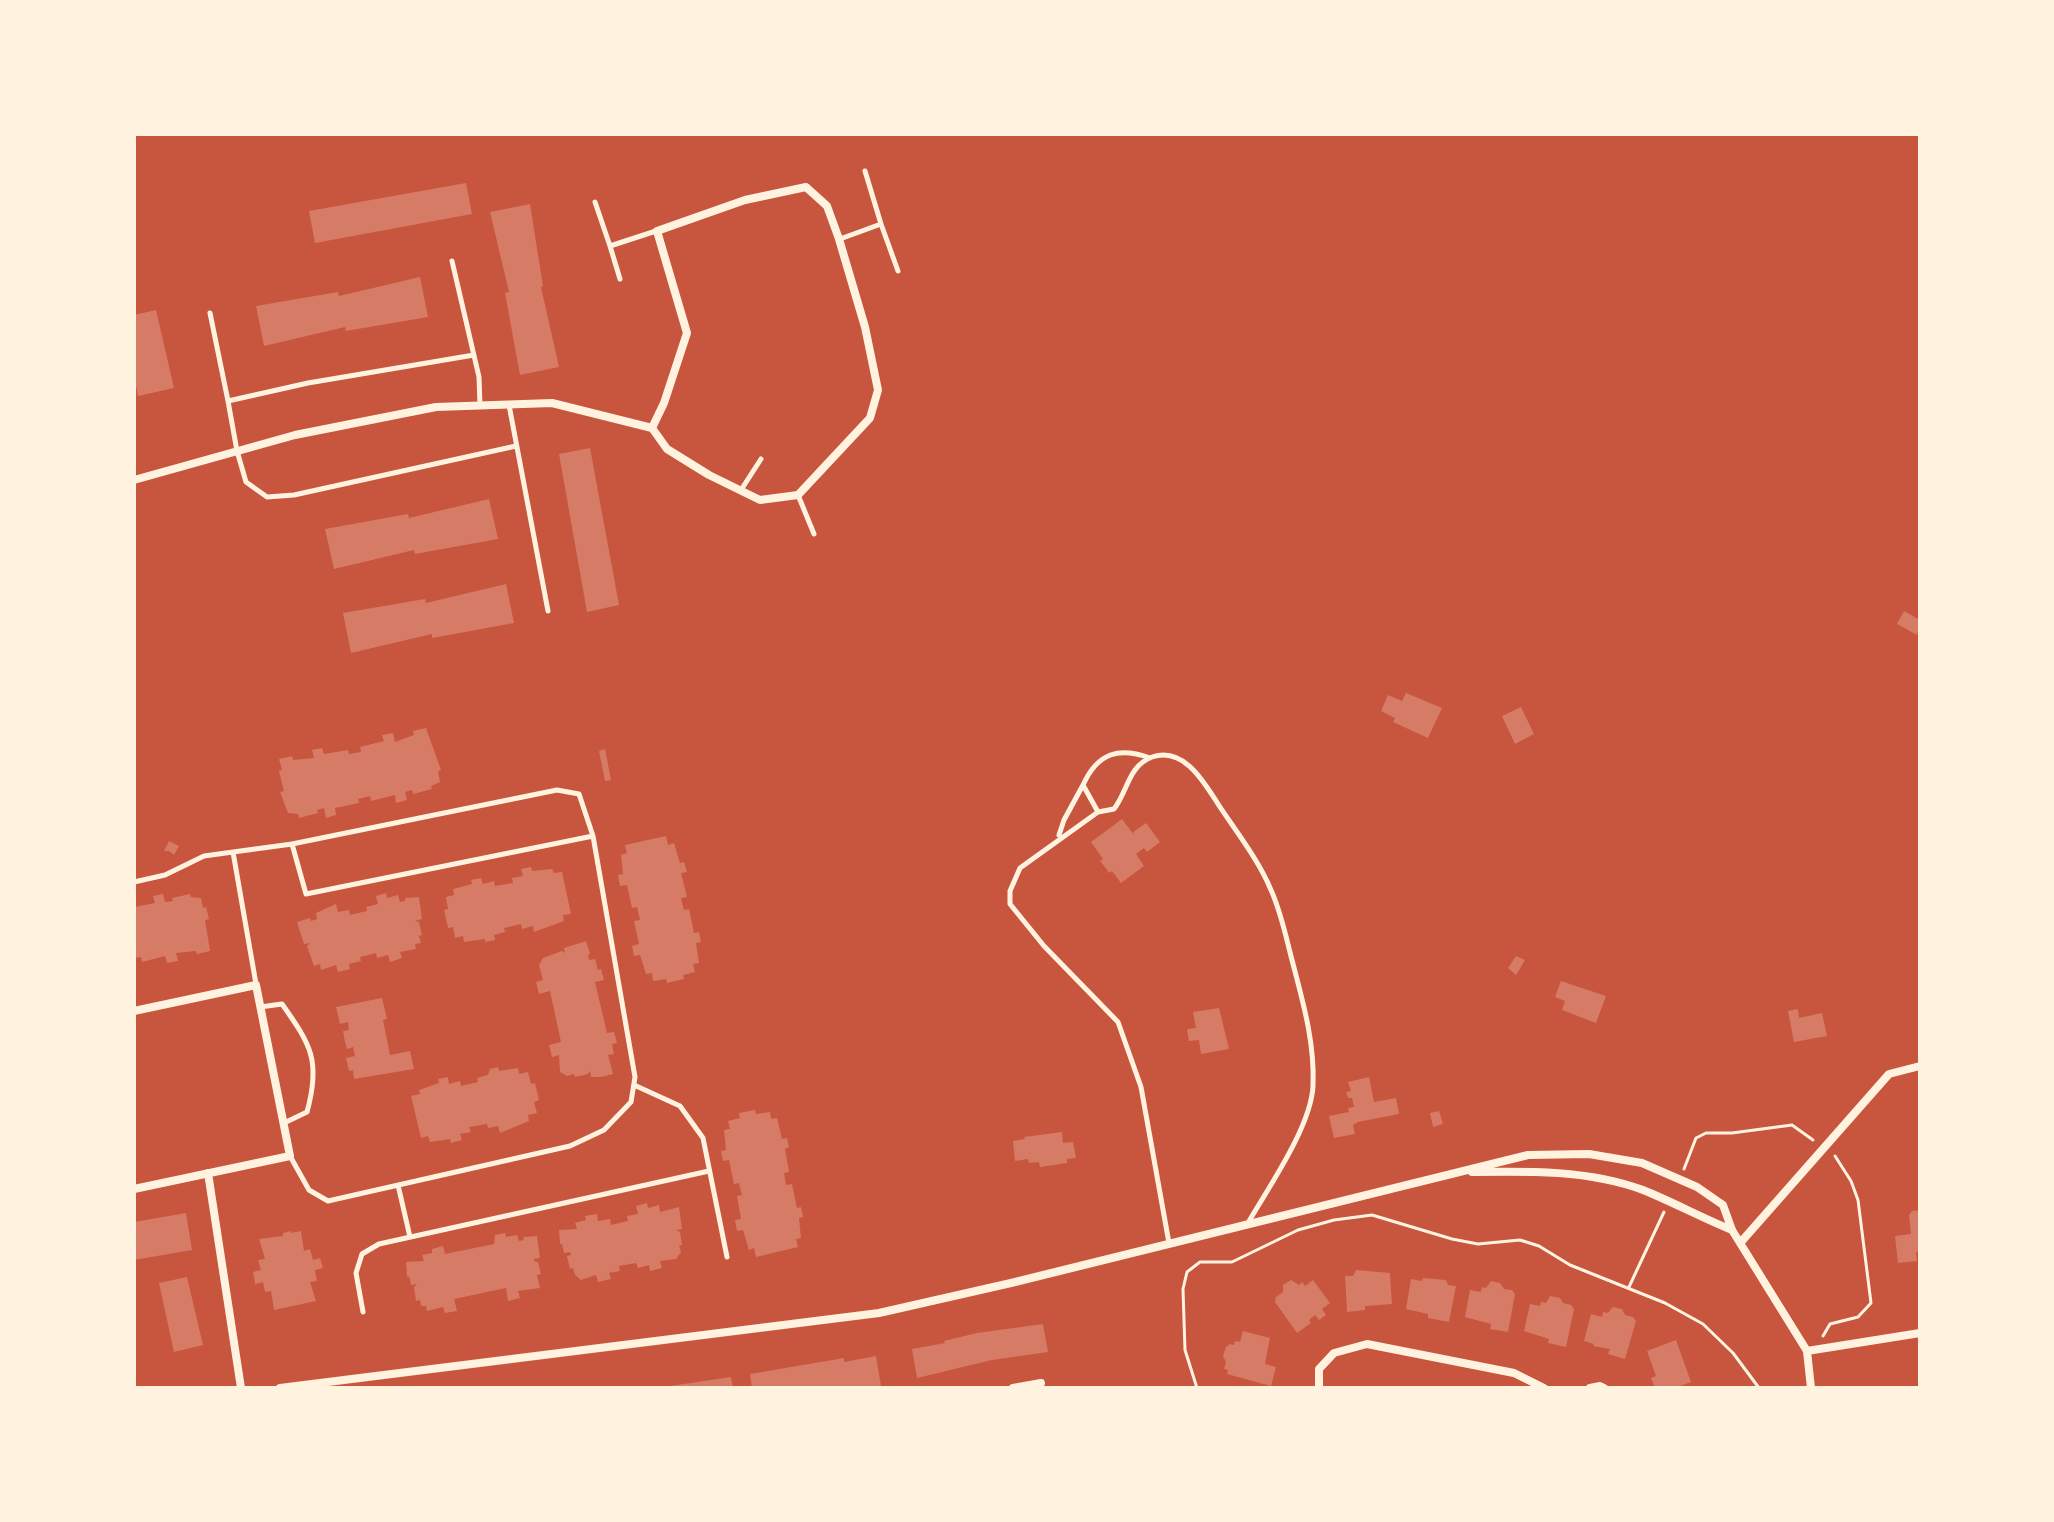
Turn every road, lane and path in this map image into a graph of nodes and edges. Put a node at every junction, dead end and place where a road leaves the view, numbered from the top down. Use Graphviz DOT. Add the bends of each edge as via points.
graph roads {
  1 [pos="865,171"];
  2 [pos="595,202"];
  3 [pos="881,224"];
  4 [pos="657,231"];
  5 [pos="839,239"];
  6 [pos="610,246"];
  7 [pos="452,261"];
  8 [pos="898,271"];
  9 [pos="620,279"];
  10 [pos="210,313"];
  11 [pos="474,355"];
  12 [pos="228,401"];
  13 [pos="509,405"];
  14 [pos="480,406"];
  15 [pos="652,428"];
  16 [pos="516,446"];
  17 [pos="237,451"];
  18 [pos="761,459"];
  19 [pos="134,480"];
  20 [pos="741,491"];
  21 [pos="798,495"];
  22 [pos="814,534"];
  23 [pos="548,611"];
  24 [pos="1150,758"];
  25 [pos="1083,785"];
  26 [pos="1098,812"];
  27 [pos="593,836"];
  28 [pos="1059,837"];
  29 [pos="292,844"];
  30 [pos="233,852"];
  31 [pos="134,882"];
  32 [pos="256,985"];
  33 [pos="260,1007"];
  34 [pos="134,1011"];
  35 [pos="1920,1066"];
  36 [pos="634,1085"];
  37 [pos="283,1123"];
  38 [pos="290,1156"];
  39 [pos="709,1171"];
  40 [pos="1460,1172"];
  41 [pos="208,1173"];
  42 [pos="398,1185"];
  43 [pos="134,1189"];
  44 [pos="1248,1223"];
  45 [pos="1732,1230"];
  46 [pos="410,1237"];
  47 [pos="1741,1242"];
  48 [pos="1169,1243"];
  49 [pos="727,1257"];
  50 [pos="363,1312"];
  51 [pos="1920,1333"];
  52 [pos="1807,1351"];
  53 [pos="1041,1383"];
  54 [pos="241,1388"];
  55 [pos="280,1388"];
  56 [pos="1013,1388"];
  57 [pos="1197,1388"];
  58 [pos="1319,1388"];
  59 [pos="1544,1388"];
  60 [pos="1590,1388"];
  61 [pos="1604,1388"];
  62 [pos="1759,1388"];
  63 [pos="1811,1388"];
  1 -- 3 [label="lane"];
  2 -- 6 [label="lane"];
  3 -- 5 [label="lane"];
  3 -- 8 [label="lane"];
  4 -- 5 [label="street" via="745,200 806,187 827,206"];
  4 -- 6 [label="lane"];
  4 -- 15 [label="street" via="687,333"];
  5 -- 21 [label="street" via="878,390 870,418"];
  6 -- 9 [label="lane"];
  7 -- 11 [label="lane"];
  10 -- 12 [label="lane"];
  11 -- 12 [label="lane"];
  11 -- 14 [label="lane"];
  12 -- 17 [label="lane"];
  13 -- 14 [label="street"];
  13 -- 15 [label="street" via="552,403"];
  13 -- 16 [label="lane"];
  14 -- 17 [label="street" via="436,407"];
  15 -- 20 [label="street" via="667,449"];
  16 -- 17 [label="lane" via="267,497 246,482"];
  16 -- 23 [label="lane"];
  17 -- 19 [label="street"];
  18 -- 20 [label="lane"];
  20 -- 21 [label="street" via="760,500"];
  21 -- 22 [label="lane"];
  24 -- 25 [label="lane" via="1116,752 1093,769"];
  24 -- 26 [label="lane" via="1133,769 1114,809"];
  24 -- 44 [label="lane" via="1177,758 1191,767 1272,890 1312,1045 1313,1089 1303,1121"];
  25 -- 26 [label="lane"];
  25 -- 28 [label="lane"];
  26 -- 28 [label="lane"];
  27 -- 29 [label="lane" via="579,794 557,790"];
  27 -- 29 [label="lane" via="306,894"];
  27 -- 36 [label="lane"];
  28 -- 48 [label="lane" via="1020,868 1010,904 1118,1022 1141,1087"];
  29 -- 30 [label="lane"];
  30 -- 31 [label="lane" via="204,856 165,875"];
  30 -- 32 [label="lane"];
  32 -- 33 [label="street"];
  32 -- 34 [label="street"];
  33 -- 37 [label="street"];
  33 -- 37 [label="lane" via="282,1004 313,1061 315,1083 307,1112"];
  35 -- 47 [label="street" via="1889,1074"];
  36 -- 39 [label="lane" via="680,1106 703,1138"];
  36 -- 42 [label="lane" via="631,1102 604,1130 570,1146"];
  37 -- 38 [label="street"];
  38 -- 41 [label="street"];
  38 -- 42 [label="lane" via="309,1190 328,1201"];
  39 -- 46 [label="lane"];
  39 -- 49 [label="lane"];
  40 -- 44 [label="street"];
  40 -- 45 [label="street" via="1588,1177 1642,1190"];
  40 -- 45 [label="street" via="1528,1155 1589,1154 1642,1163 1697,1187 1723,1205"];
  41 -- 43 [label="street"];
  41 -- 54 [label="street"];
  42 -- 46 [label="lane"];
  44 -- 48 [label="street"];
  45 -- 47 [label="street"];
  46 -- 50 [label="lane" via="362,1254 356,1273"];
  47 -- 52 [label="street"];
  48 -- 55 [label="street" via="879,1313"];
  51 -- 52 [label="street"];
  52 -- 63 [label="street"];
  53 -- 56 [label="street"];
  57 -- 62 [label="path" via="1185,1350 1187,1272 1200,1262 1232,1262 1298,1230 1372,1215 1478,1244 1520,1240 1539,1246 1703,1324"];
  58 -- 59 [label="street" via="1319,1369 1334,1353 1367,1344 1514,1373"];
  60 -- 61 [label="street"];
}
